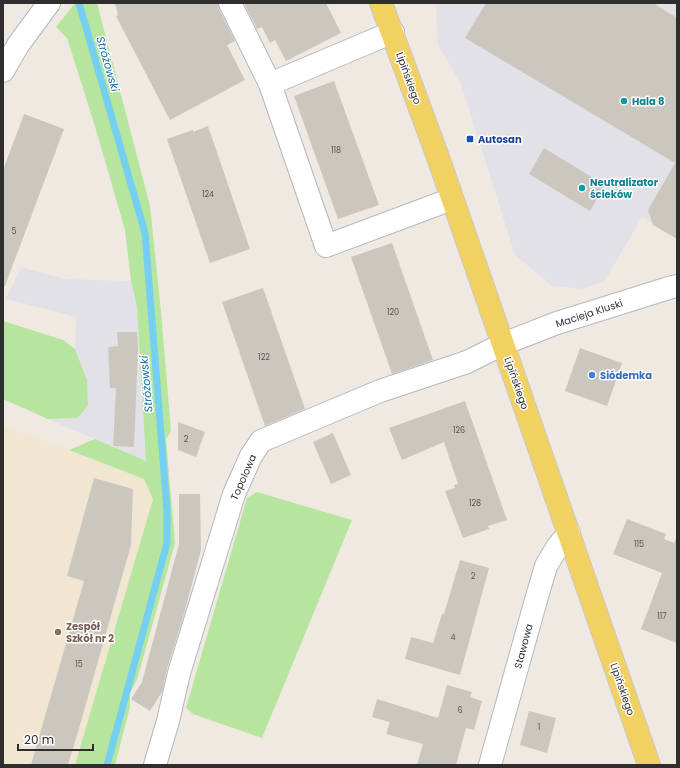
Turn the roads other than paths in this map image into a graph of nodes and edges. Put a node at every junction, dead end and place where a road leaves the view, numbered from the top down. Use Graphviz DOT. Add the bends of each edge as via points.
graph roads {
  1 [pos="49,3"];
  2 [pos="230,3"];
  3 [pos="381,3"];
  4 [pos="393,32"];
  5 [pos="3,70"];
  6 [pos="270,84"];
  7 [pos="452,199"];
  8 [pos="677,286"];
  9 [pos="503,344"];
  10 [pos="569,534"];
  11 [pos="647,763"];
  12 [pos="155,765"];
  13 [pos="490,765"];
  1 -- 5 [label="street"];
  2 -- 6 [label="street"];
  3 -- 4 [label="main road, Lipińskiego"];
  4 -- 6 [label="street"];
  4 -- 7 [label="main road, Lipińskiego"];
  6 -- 7 [label="street" via="326,246"];
  7 -- 9 [label="main road, Lipińskiego"];
  8 -- 9 [label="street, Macieja Kluski" via="575,317"];
  9 -- 10 [label="main road, Lipińskiego"];
  9 -- 12 [label="street, Topolowa" via="467,362 380,391 261,440 234,494 179,673"];
  10 -- 11 [label="main road, Lipińskiego"];
  10 -- 13 [label="street, Stawowa" via="546,566"];
}
